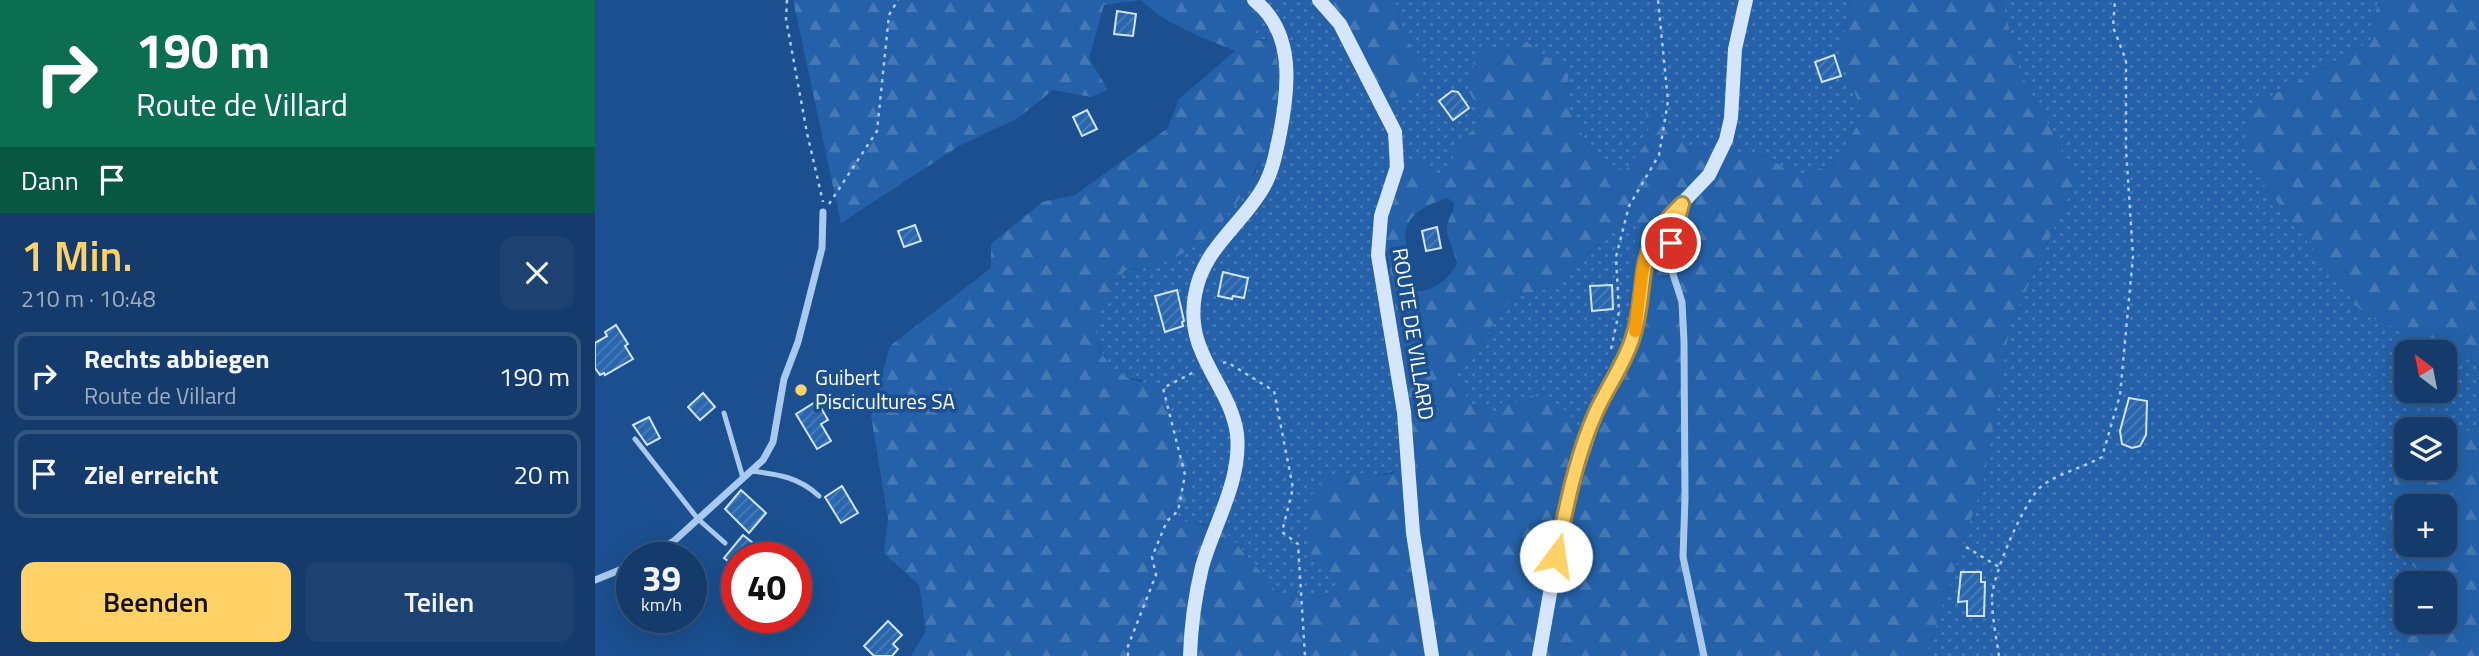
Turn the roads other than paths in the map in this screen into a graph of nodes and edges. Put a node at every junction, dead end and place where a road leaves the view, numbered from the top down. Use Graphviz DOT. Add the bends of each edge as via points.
graph roads {
  1 [pos="1254,0"];
  2 [pos="1319,0"];
  3 [pos="1746,0"];
  4 [pos="1682,204"];
  5 [pos="823,212"];
  6 [pos="724,413"];
  7 [pos="635,439"];
  8 [pos="751,471"];
  9 [pos="743,478"];
  10 [pos="819,496"];
  11 [pos="698,519"];
  12 [pos="673,542"];
  13 [pos="724,542"];
  14 [pos="616,571"];
  15 [pos="595,580"];
  16 [pos="1190,656"];
  17 [pos="1432,656"];
  18 [pos="1539,656"];
  19 [pos="1704,656"];
  1 -- 16 [label="street" via="1279,36 1287,80 1268,177 1213,252 1195,295 1197,341 1232,416 1237,453 1203,565"];
  2 -- 17 [label="street, ROUTE DE VILLARD" via="1340,24 1395,132 1397,167 1381,216 1378,255 1404,412 1413,533"];
  3 -- 4 [label="street" via="1735,49 1726,140 1709,175"];
  4 -- 18 [label="street" via="1648,249 1631,342 1583,446 1559,542"];
  4 -- 19 [label="street" via="1671,243 1684,342 1683,557"];
  5 -- 8 [label="street" via="822,248 784,379 773,442"];
  6 -- 9 [label="lane"];
  7 -- 11 [label="lane"];
  8 -- 9 [label="street"];
  8 -- 10 [label="lane" via="782,474 808,485"];
  9 -- 11 [label="street"];
  11 -- 12 [label="street"];
  11 -- 13 [label="lane"];
  14 -- 15 [label="street"];
}
